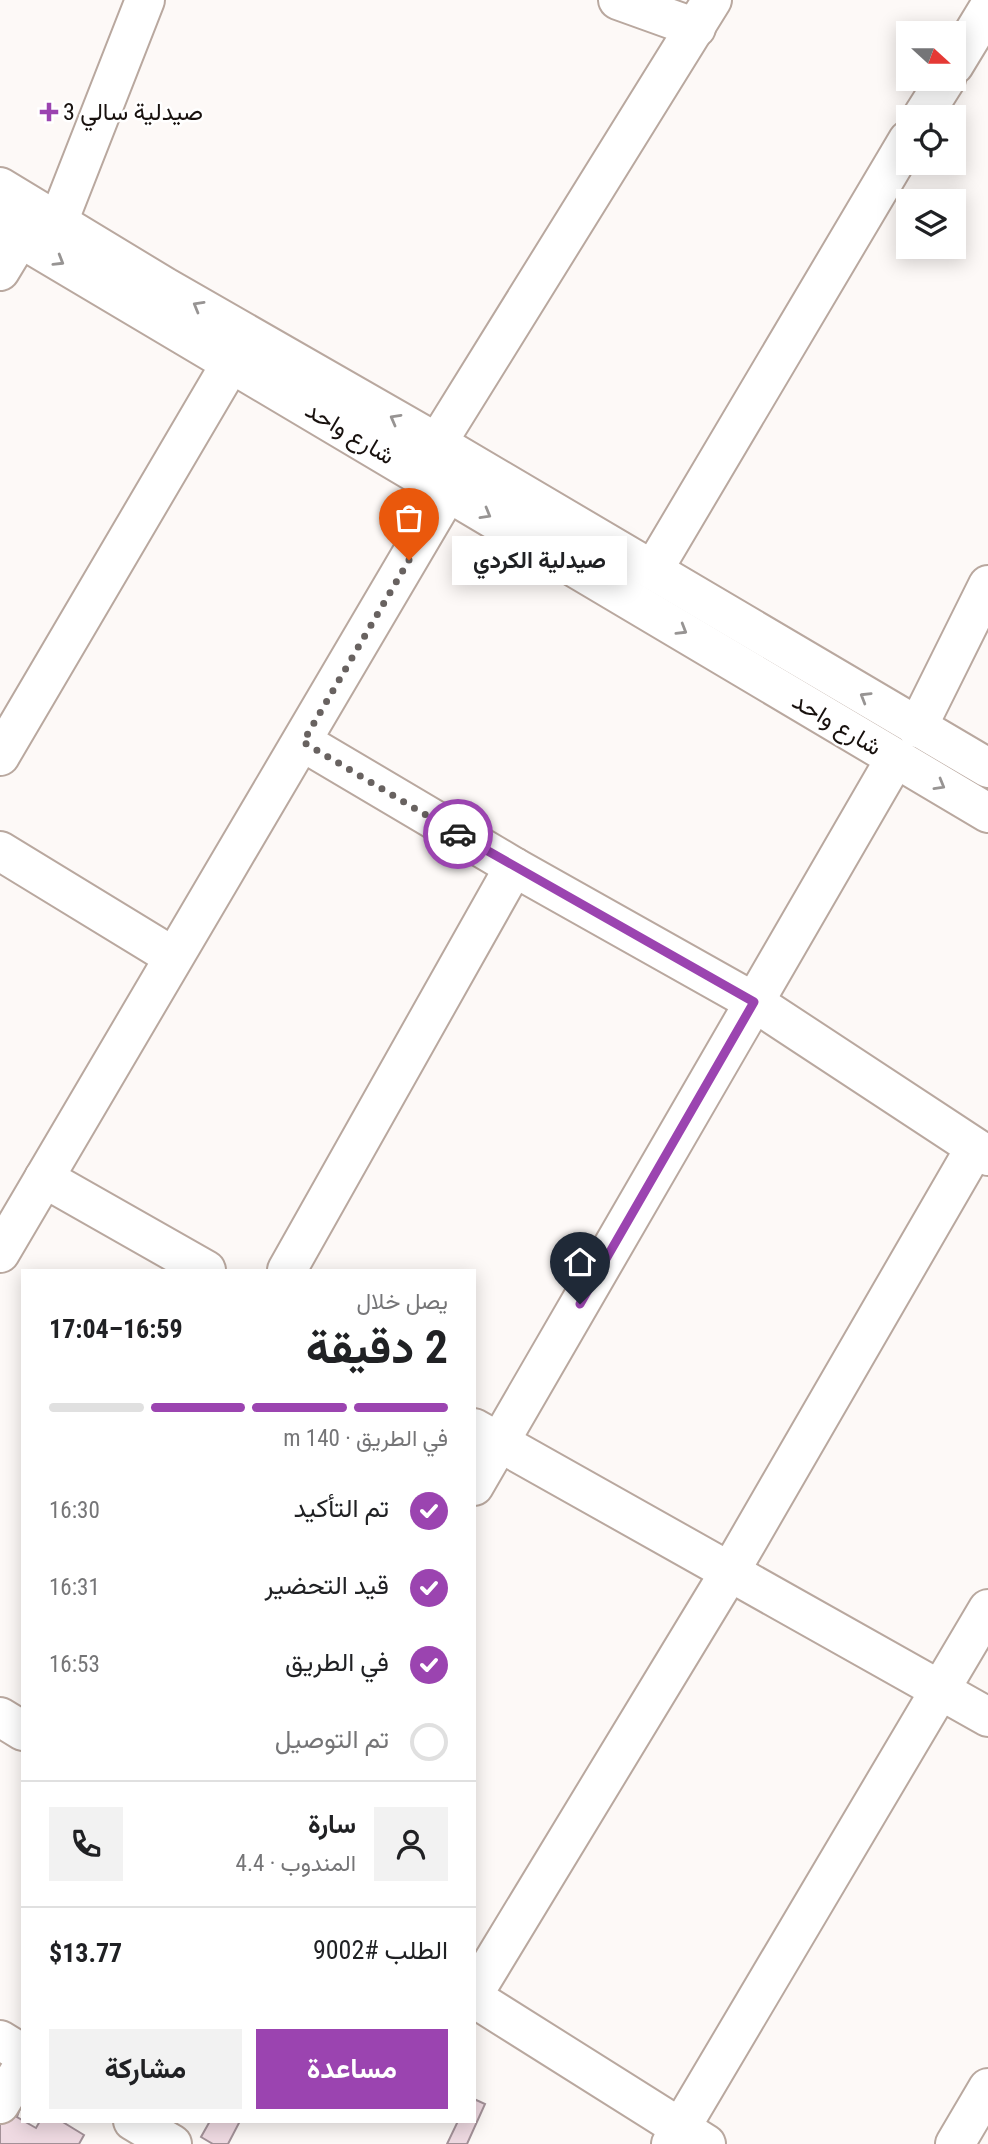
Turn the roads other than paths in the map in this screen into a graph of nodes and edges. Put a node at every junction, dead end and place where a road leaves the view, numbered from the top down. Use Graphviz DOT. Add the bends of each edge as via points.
graph roads {
  1 [pos="145,0"];
  2 [pos="618,0"];
  3 [pos="988,9"];
  4 [pos="704,14"];
  5 [pos="966,45"];
  6 [pos="896,160"];
  7 [pos="0,187"];
  8 [pos="58,222"];
  9 [pos="10,232"];
  10 [pos="0,271"];
  11 [pos="231,363"];
  12 [pos="287,377"];
  13 [pos="437,443"];
  14 [pos="448,492"];
  15 [pos="653,570"];
  16 [pos="988,585"];
  17 [pos="918,728"];
  18 [pos="303,742"];
  19 [pos="0,756"];
  20 [pos="895,759"];
  21 [pos="988,768"];
  22 [pos="988,813"];
  23 [pos="0,851"];
  24 [pos="514,867"];
  25 [pos="172,956"];
  26 [pos="754,1002"];
  27 [pos="982,1152"];
  28 [pos="44,1178"];
  29 [pos="0,1253"];
  30 [pos="204,1269"];
  31 [pos="288,1269"];
  32 [pos="487,1435"];
  33 [pos="476,1478"];
  34 [pos="729,1573"];
  35 [pos="988,1609"];
  36 [pos="941,1690"];
  37 [pos="988,1717"];
  38 [pos="476,1993"];
  39 [pos="476,1997"];
  40 [pos="0,2040"];
  41 [pos="21,2053"];
  42 [pos="21,2069"];
  43 [pos="988,2088"];
  44 [pos="0,2104"];
  45 [pos="136,2123"];
  46 [pos="685,2139"];
  47 [pos="172,2144"];
  48 [pos="955,2144"];
  1 -- 8 [label="street"];
  2 -- 4 [label="street"];
  3 -- 5 [label="street"];
  4 -- 13 [label="street"];
  6 -- 15 [label="street"];
  7 -- 8 [label="street, شارع واحد"];
  12 -- 8 [label="street, شارع واحد, one-way"];
  9 -- 10 [label="street"];
  9 -- 11 [label="street, شارع واحد, one-way"];
  11 -- 12 [label="street, شارع واحد"];
  11 -- 19 [label="street"];
  13 -- 12 [label="street, شارع واحد, one-way"];
  12 -- 14 [label="street, شارع واحد"];
  13 -- 15 [label="street, شارع واحد"];
  14 -- 18 [label="street"];
  14 -- 20 [label="street, شارع واحد, one-way"];
  17 -- 15 [label="street, شارع واحد, one-way"];
  16 -- 17 [label="street"];
  17 -- 21 [label="street, شارع واحد"];
  18 -- 24 [label="street"];
  18 -- 25 [label="street"];
  20 -- 22 [label="street, شارع واحد, one-way"];
  20 -- 26 [label="street"];
  23 -- 25 [label="street"];
  24 -- 26 [label="street"];
  24 -- 31 [label="street"];
  25 -- 28 [label="street"];
  26 -- 27 [label="street"];
  26 -- 32 [label="street"];
  27 -- 34 [label="street"];
  28 -- 29 [label="street"];
  28 -- 30 [label="street"];
  32 -- 33 [label="street"];
  32 -- 34 [label="street"];
  34 -- 36 [label="street"];
  34 -- 38 [label="street"];
  35 -- 36 [label="street"];
  36 -- 37 [label="street"];
  36 -- 46 [label="street"];
  39 -- 46 [label="street"];
  40 -- 41 [label="street"];
  42 -- 44 [label="street"];
  43 -- 48 [label="street"];
  45 -- 47 [label="street"];
}
